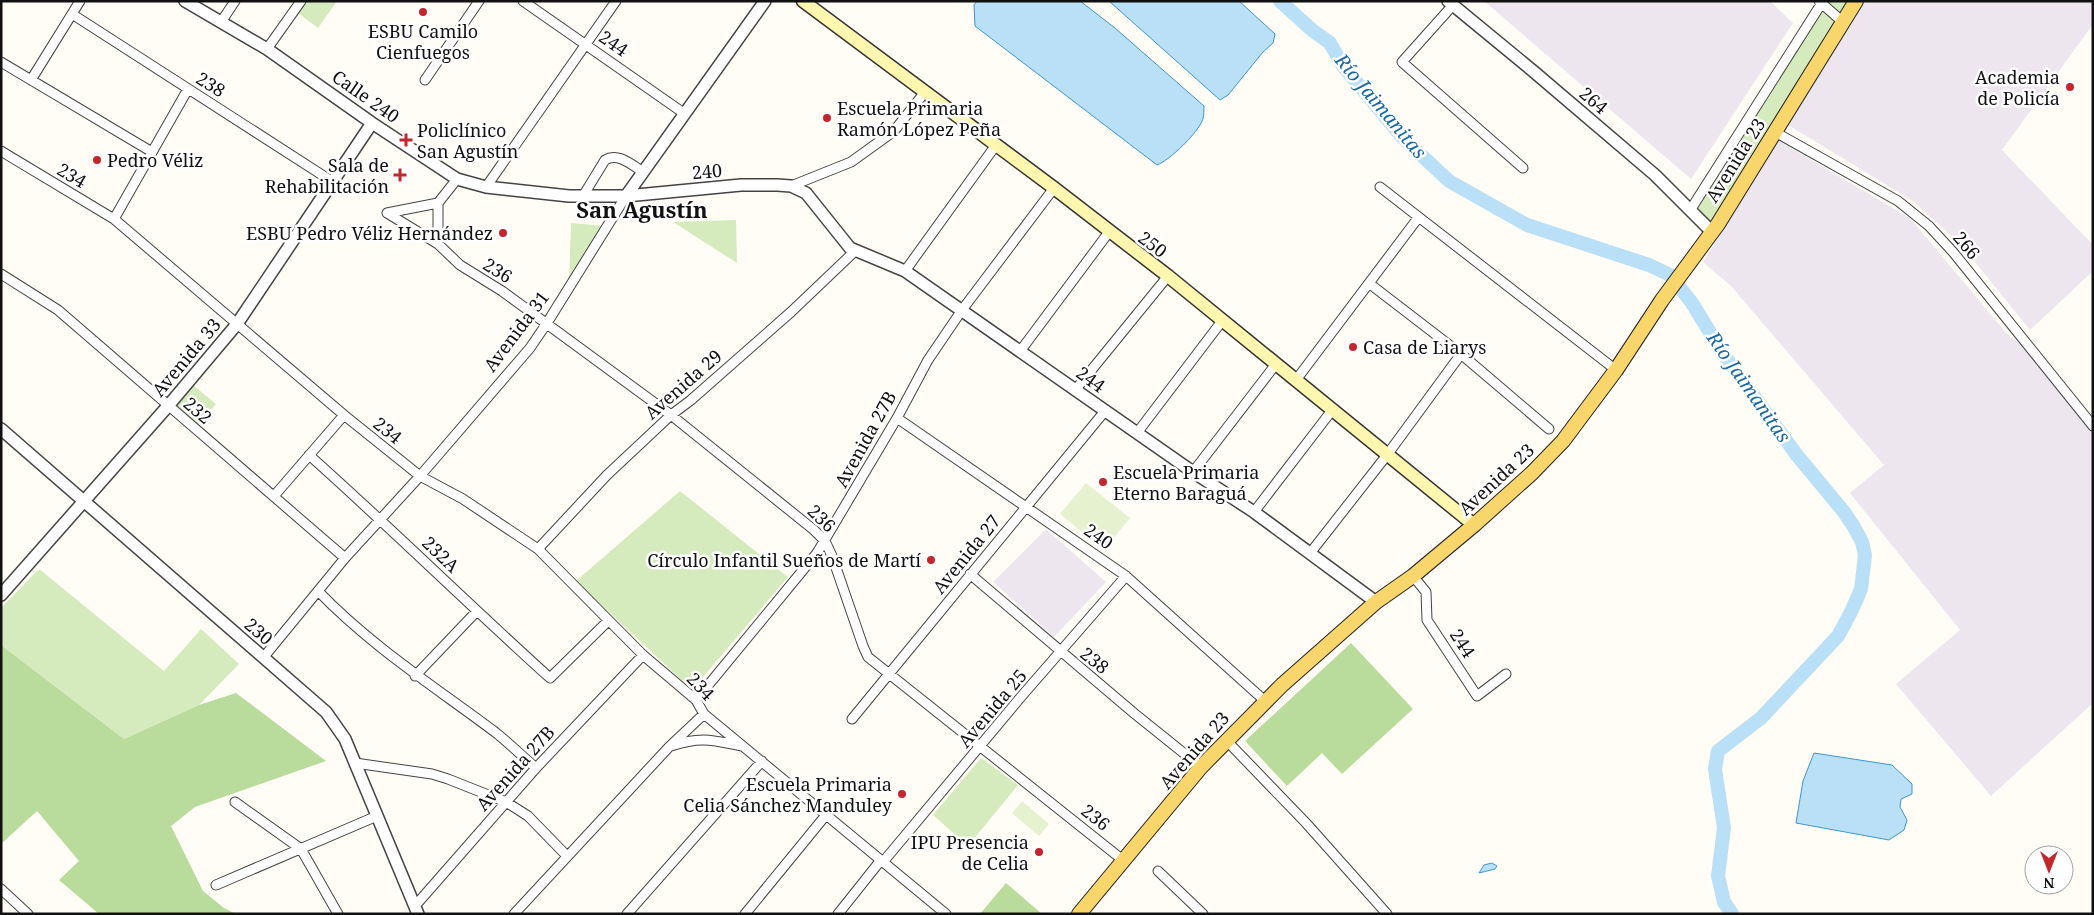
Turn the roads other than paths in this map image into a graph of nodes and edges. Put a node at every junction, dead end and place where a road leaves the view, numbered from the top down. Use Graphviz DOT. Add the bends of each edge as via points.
graph roads {
  1 [pos="80,1"];
  2 [pos="185,1"];
  3 [pos="235,1"];
  4 [pos="301,1"];
  5 [pos="479,1"];
  6 [pos="523,1"];
  7 [pos="616,1"];
  8 [pos="765,1"];
  9 [pos="803,1"];
  10 [pos="1856,1"];
  11 [pos="1821,2"];
  12 [pos="1450,3"];
  13 [pos="72,14"];
  14 [pos="221,22"];
  15 [pos="1844,23"];
  16 [pos="585,45"];
  17 [pos="267,49"];
  18 [pos="1,62"];
  19 [pos="31,80"];
  20 [pos="425,80"];
  21 [pos="188,89"];
  22 [pos="925,92"];
  23 [pos="685,114"];
  24 [pos="372,123"];
  25 [pos="1775,132"];
  26 [pos="996,145"];
  27 [pos="1,151"];
  28 [pos="152,152"];
  29 [pos="1523,168"];
  30 [pos="643,172"];
  31 [pos="457,179"];
  32 [pos="333,182"];
  33 [pos="486,186"];
  34 [pos="792,186"];
  35 [pos="1380,187"];
  36 [pos="1054,188"];
  37 [pos="583,196"];
  38 [pos="626,196"];
  39 [pos="438,203"];
  40 [pos="1691,209"];
  41 [pos="1418,218"];
  42 [pos="114,219"];
  43 [pos="1109,232"];
  44 [pos="1712,232"];
  45 [pos="438,244"];
  46 [pos="856,251"];
  47 [pos="905,271"];
  48 [pos="1,274"];
  49 [pos="1168,276"];
  50 [pos="1370,284"];
  51 [pos="962,310"];
  52 [pos="1222,321"];
  53 [pos="547,323"];
  54 [pos="237,324"];
  55 [pos="1021,350"];
  56 [pos="1461,354"];
  57 [pos="1276,364"];
  58 [pos="1616,370"];
  59 [pos="1296,380"];
  60 [pos="1076,389"];
  61 [pos="168,406"];
  62 [pos="1334,410"];
  63 [pos="1105,411"];
  64 [pos="344,415"];
  65 [pos="671,415"];
  66 [pos="897,418"];
  67 [pos="2093,426"];
  68 [pos="1,429"];
  69 [pos="1549,429"];
  70 [pos="1137,433"];
  71 [pos="310,455"];
  72 [pos="1387,455"];
  73 [pos="1194,472"];
  74 [pos="420,476"];
  75 [pos="274,496"];
  76 [pos="83,501"];
  77 [pos="1026,506"];
  78 [pos="1254,512"];
  79 [pos="381,519"];
  80 [pos="1474,525"];
  81 [pos="825,541"];
  82 [pos="538,549"];
  83 [pos="1310,552"];
  84 [pos="345,558"];
  85 [pos="970,574"];
  86 [pos="1126,576"];
  87 [pos="1412,576"];
  88 [pos="318,591"];
  89 [pos="1,595"];
  90 [pos="1376,602"];
  91 [pos="477,611"];
  92 [pos="608,621"];
  93 [pos="1060,653"];
  94 [pos="643,654"];
  95 [pos="263,658"];
  96 [pos="890,674"];
  97 [pos="1506,674"];
  98 [pos="416,676"];
  99 [pos="696,700"];
  100 [pos="1265,702"];
  101 [pos="704,714"];
  102 [pos="852,718"];
  103 [pos="1226,740"];
  104 [pos="743,746"];
  105 [pos="669,747"];
  106 [pos="981,747"];
  107 [pos="762,761"];
  108 [pos="355,763"];
  109 [pos="1202,767"];
  110 [pos="536,768"];
  111 [pos="235,802"];
  112 [pos="506,802"];
  113 [pos="826,815"];
  114 [pos="377,816"];
  115 [pos="301,849"];
  116 [pos="567,856"];
  117 [pos="882,861"];
  118 [pos="1124,861"];
  119 [pos="1158,871"];
  120 [pos="216,886"];
  121 [pos="1,890"];
  122 [pos="417,910"];
  123 [pos="28,914"];
  124 [pos="338,914"];
  125 [pos="514,914"];
  126 [pos="627,914"];
  127 [pos="745,914"];
  128 [pos="838,914"];
  129 [pos="946,914"];
  130 [pos="1079,914"];
  131 [pos="1203,914"];
  132 [pos="1387,914"];
  1 -- 13 [label="street"];
  2 -- 14 [label="street, Calle 240"];
  3 -- 14 [label="street"];
  4 -- 17 [label="street"];
  5 -- 20 [label="street"];
  6 -- 16 [label="street, 244"];
  7 -- 16 [label="street"];
  8 -- 23 [label="street, Avenida 31"];
  9 -- 22 [label="main road, 250"];
  10 -- 15 [label="main road, Avenida 23"];
  11 -- 15 [label="street"];
  11 -- 40 [label="street"];
  12 -- 29 [label="street" via="1402,62"];
  12 -- 40 [label="street, 264" via="1612,138"];
  13 -- 19 [label="street"];
  13 -- 21 [label="street, 238"];
  14 -- 17 [label="street, Calle 240"];
  15 -- 25 [label="main road, Avenida 23"];
  16 -- 23 [label="street, 244"];
  16 -- 33 [label="street"];
  17 -- 24 [label="street, Calle 240"];
  18 -- 19 [label="street"];
  19 -- 28 [label="street"];
  21 -- 28 [label="street"];
  21 -- 32 [label="street, 238"];
  22 -- 26 [label="main road, 250"];
  22 -- 34 [label="street" via="894,131 851,162"];
  23 -- 30 [label="street, Avenida 31"];
  24 -- 31 [label="street, Calle 240"];
  24 -- 32 [label="street, Avenida 33"];
  25 -- 44 [label="main road, Avenida 23"];
  25 -- 67 [label="street, 266" via="1898,201 1928,226"];
  26 -- 36 [label="main road, 250"];
  26 -- 47 [label="street"];
  27 -- 42 [label="street, 234"];
  28 -- 42 [label="street"];
  30 -- 37 [label="street" via="611,156 605,160"];
  30 -- 38 [label="street, Avenida 31"];
  31 -- 33 [label="street, Calle 240"];
  31 -- 39 [label="street"];
  32 -- 54 [label="street, Avenida 33"];
  33 -- 37 [label="street, Calle 240"];
  34 -- 38 [label="street, 240" via="741,186"];
  34 -- 46 [label="street, 244" via="816,202 846,244"];
  35 -- 41 [label="street"];
  36 -- 43 [label="main road, 250"];
  36 -- 51 [label="street, Avenida 27B"];
  37 -- 38 [label="street, Calle 240"];
  38 -- 53 [label="street, Avenida 31"];
  39 -- 45 [label="street"];
  39 -- 45 [label="street" via="387,213"];
  40 -- 44 [label="street, 264"];
  41 -- 50 [label="street"];
  41 -- 58 [label="street"];
  42 -- 54 [label="street, 234"];
  43 -- 49 [label="main road, 250"];
  43 -- 55 [label="street"];
  44 -- 58 [label="main road, Avenida 23"];
  45 -- 53 [label="street, 236" via="460,265"];
  46 -- 47 [label="street, 244"];
  46 -- 65 [label="street, Avenida 29" via="791,312"];
  47 -- 51 [label="street, 244"];
  48 -- 61 [label="street, 232" via="58,310"];
  49 -- 52 [label="main road, 250"];
  49 -- 60 [label="street"];
  50 -- 56 [label="street"];
  50 -- 59 [label="street"];
  51 -- 55 [label="street, 244"];
  51 -- 66 [label="street, Avenida 27B" via="928,360"];
  52 -- 57 [label="main road, 250"];
  52 -- 70 [label="street"];
  53 -- 65 [label="street, 236"];
  53 -- 74 [label="street, Avenida 31" via="530,348"];
  54 -- 61 [label="street, Avenida 33"];
  54 -- 64 [label="street, 234"];
  55 -- 60 [label="street, 244"];
  56 -- 69 [label="street"];
  56 -- 72 [label="street"];
  57 -- 59 [label="main road, 250"];
  57 -- 73 [label="street"];
  58 -- 80 [label="main road, Avenida 23" via="1563,442"];
  59 -- 62 [label="main road, 250"];
  60 -- 63 [label="street, 244"];
  61 -- 75 [label="street, 232"];
  61 -- 76 [label="street, Avenida 33"];
  62 -- 72 [label="main road, 250"];
  62 -- 78 [label="street"];
  63 -- 70 [label="street, 244"];
  63 -- 77 [label="street, Avenida 27"];
  64 -- 71 [label="street"];
  64 -- 74 [label="street, 234"];
  65 -- 81 [label="street, 236"];
  65 -- 82 [label="street, Avenida 29" via="607,475"];
  66 -- 77 [label="street, 240"];
  66 -- 81 [label="street, Avenida 27B"];
  68 -- 76 [label="street, 230"];
  70 -- 73 [label="street, 244"];
  71 -- 75 [label="street"];
  71 -- 79 [label="street, 232A"];
  72 -- 80 [label="main road, 250"];
  72 -- 83 [label="street"];
  73 -- 78 [label="street, 244"];
  74 -- 79 [label="street, Avenida 31"];
  74 -- 82 [label="street, 234" via="463,499"];
  75 -- 84 [label="street, 232"];
  76 -- 89 [label="street, Avenida 33"];
  76 -- 95 [label="street, 230"];
  77 -- 85 [label="street, Avenida 27"];
  77 -- 86 [label="street, 240"];
  78 -- 83 [label="street, 244"];
  79 -- 84 [label="street, Avenida 31"];
  79 -- 91 [label="street, 232A"];
  80 -- 87 [label="main road, Avenida 23"];
  81 -- 96 [label="street, 236" via="868,657"];
  81 -- 99 [label="street, Avenida 27B"];
  82 -- 92 [label="street, 234"];
  83 -- 90 [label="street, 244"];
  84 -- 88 [label="street, Avenida 31"];
  85 -- 93 [label="street, 238"];
  85 -- 96 [label="street, Avenida 27"];
  86 -- 93 [label="street, Avenida 25"];
  86 -- 100 [label="street, 240"];
  87 -- 90 [label="main road, Avenida 23"];
  87 -- 97 [label="street, 244" via="1426,592 1427,620 1477,696"];
  88 -- 95 [label="street, Avenida 31"];
  88 -- 98 [label="street"];
  90 -- 100 [label="main road, Avenida 23"];
  91 -- 92 [label="street, 232A" via="550,678"];
  91 -- 98 [label="street"];
  92 -- 94 [label="street, 234"];
  93 -- 106 [label="street, Avenida 25"];
  93 -- 109 [label="street, 238"];
  94 -- 99 [label="street, 234"];
  94 -- 110 [label="street, Avenida 27B"];
  95 -- 108 [label="street, 230" via="326,712 345,739"];
  96 -- 102 [label="street, Avenida 27"];
  96 -- 106 [label="street, 236"];
  98 -- 110 [label="street" via="496,733"];
  99 -- 101 [label="street, 234"];
  100 -- 103 [label="main road, Avenida 23"];
  101 -- 104 [label="street, 234"];
  101 -- 105 [label="street"];
  103 -- 109 [label="main road, Avenida 23"];
  103 -- 132 [label="street"];
  104 -- 105 [label="street, 234" via="710,739"];
  104 -- 107 [label="street, 234"];
  105 -- 116 [label="street"];
  106 -- 117 [label="street, Avenida 25"];
  106 -- 118 [label="street, 236"];
  107 -- 113 [label="street, 234"];
  107 -- 126 [label="street"];
  108 -- 112 [label="street" via="432,774"];
  108 -- 114 [label="street, 230"];
  109 -- 118 [label="main road, Avenida 23"];
  110 -- 112 [label="street, Avenida 27B"];
  111 -- 115 [label="street"];
  112 -- 116 [label="street" via="528,816"];
  112 -- 122 [label="street, Avenida 27B"];
  113 -- 117 [label="street, 234"];
  113 -- 127 [label="street"];
  114 -- 115 [label="street"];
  114 -- 122 [label="street, 230"];
  115 -- 120 [label="street"];
  115 -- 124 [label="street"];
  116 -- 125 [label="street"];
  117 -- 128 [label="street, Avenida 25"];
  117 -- 129 [label="street, 234"];
  118 -- 130 [label="main road, Avenida 23"];
  119 -- 131 [label="street"];
  121 -- 123 [label="street"];
}
